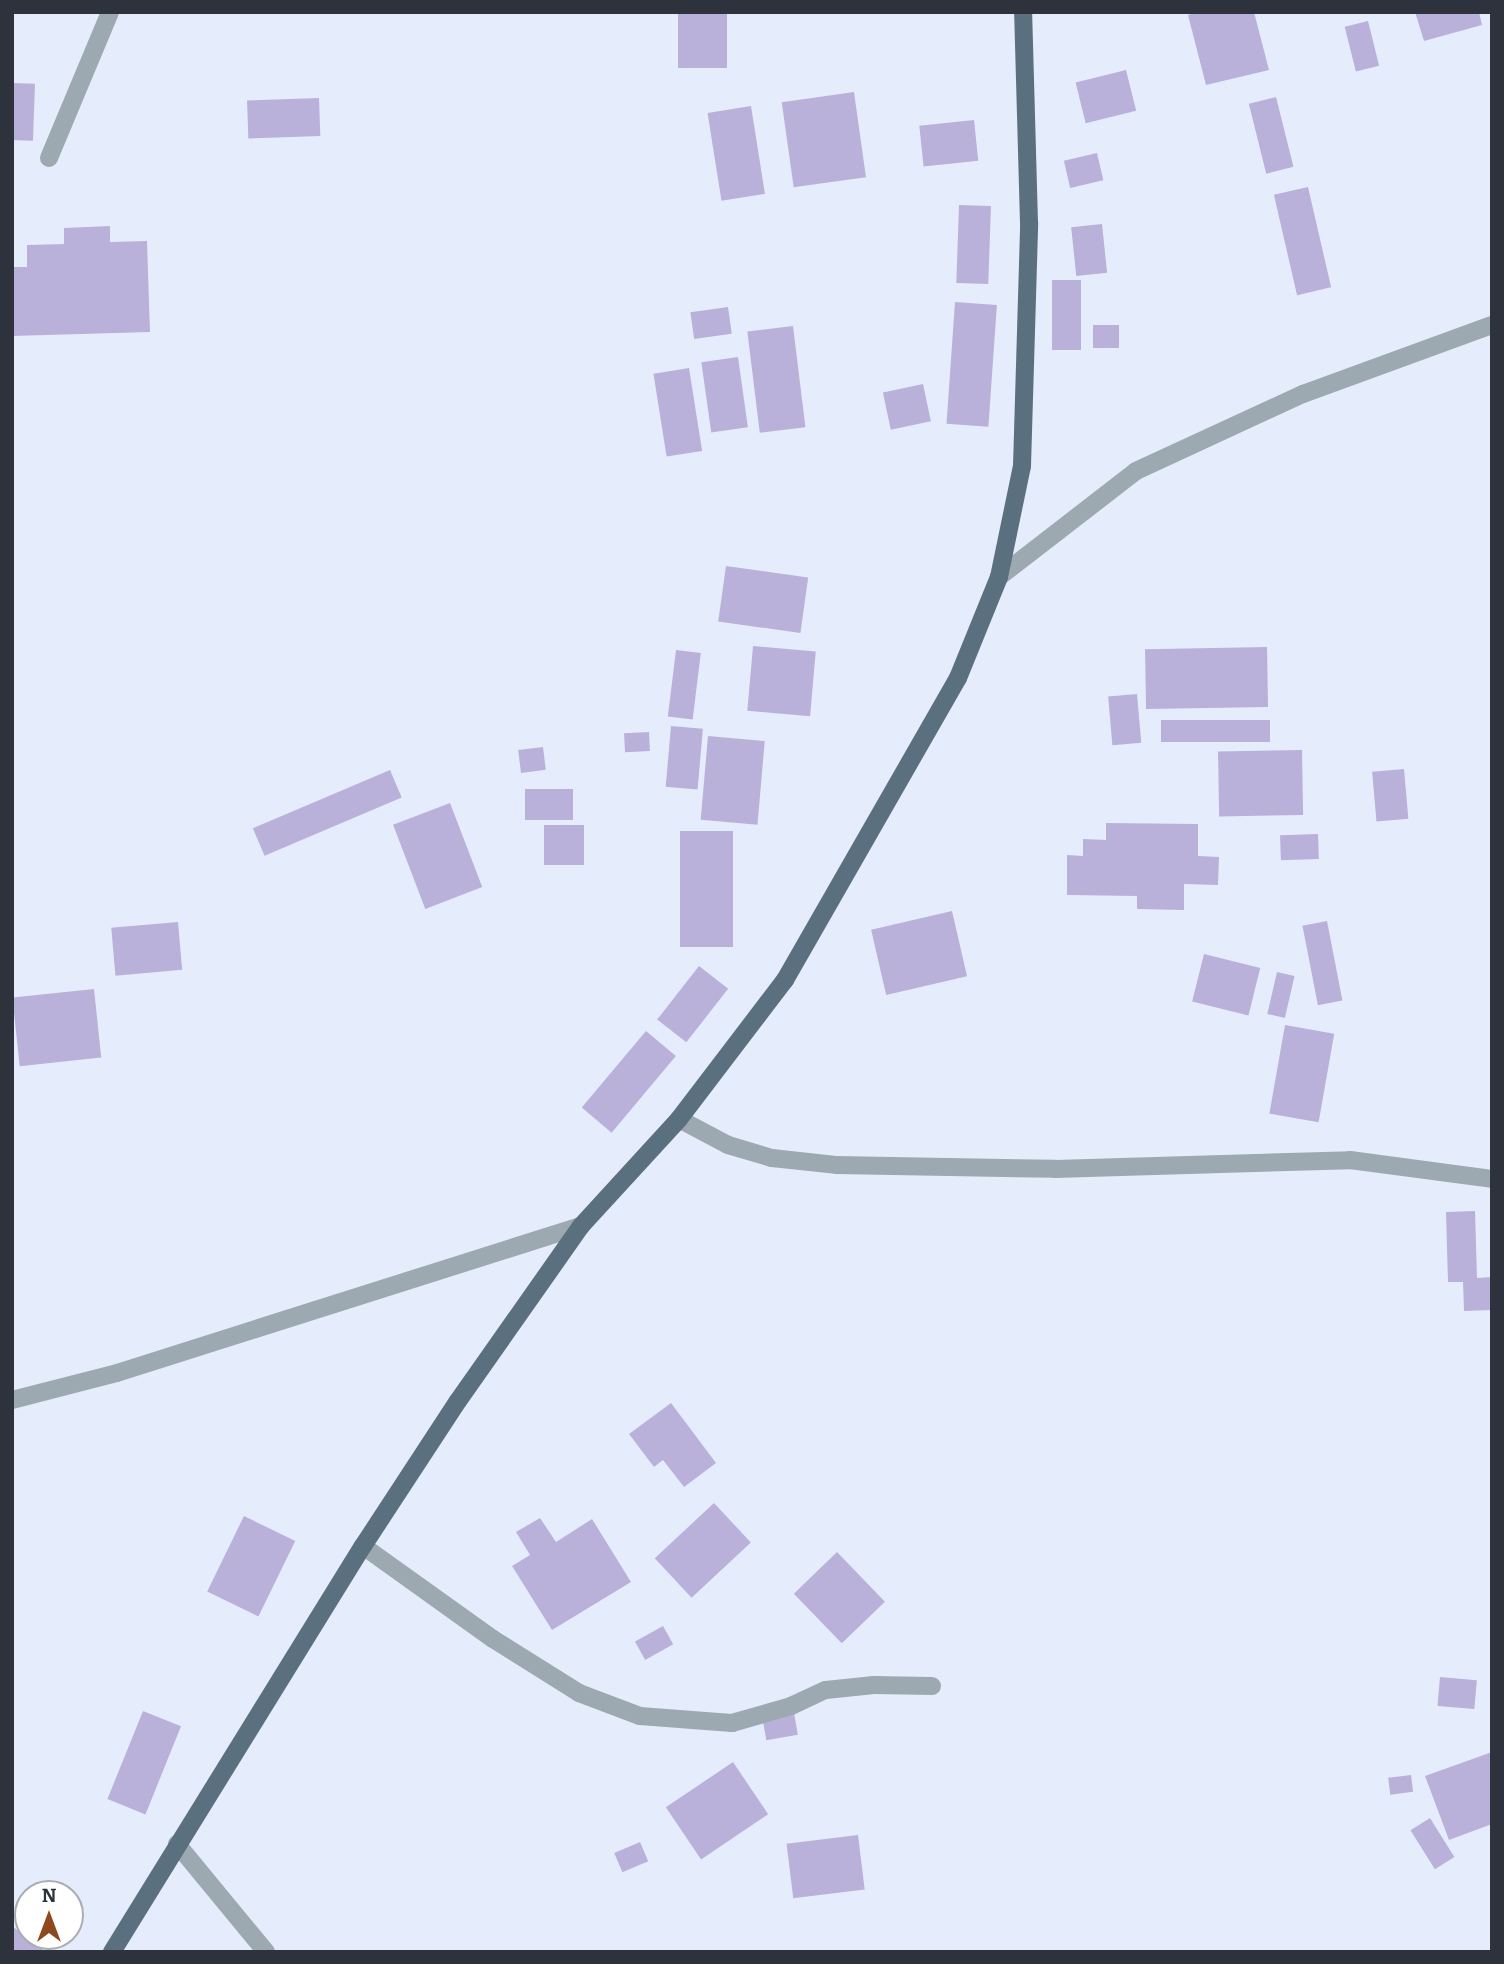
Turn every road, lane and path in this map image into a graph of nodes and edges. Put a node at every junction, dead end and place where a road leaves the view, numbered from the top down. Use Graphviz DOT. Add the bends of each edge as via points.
graph roads {
  1 [pos="110,12"];
  2 [pos="1023,12"];
  3 [pos="49,158"];
  4 [pos="1492,325"];
  5 [pos="999,577"];
  6 [pos="679,1119"];
  7 [pos="1492,1179"];
  8 [pos="581,1226"];
  9 [pos="12,1400"];
  10 [pos="363,1546"];
  11 [pos="932,1686"];
  12 [pos="177,1844"];
  13 [pos="112,1952"];
  14 [pos="266,1952"];
  1 -- 3 [label="street"];
  2 -- 5 [label="main road" via="1029,223 1022,466"];
  4 -- 5 [label="street" via="1303,394 1136,471"];
  5 -- 6 [label="main road" via="958,678 785,980"];
  6 -- 7 [label="street" via="728,1145 772,1158 836,1165 1041,1169 1350,1160"];
  6 -- 8 [label="main road"];
  8 -- 9 [label="street" via="117,1373"];
  8 -- 10 [label="main road"];
  10 -- 11 [label="street" via="493,1639 579,1693 640,1716 732,1723 791,1706 826,1690"];
  10 -- 12 [label="main road"];
  12 -- 13 [label="main road"];
  12 -- 14 [label="street"];
}
